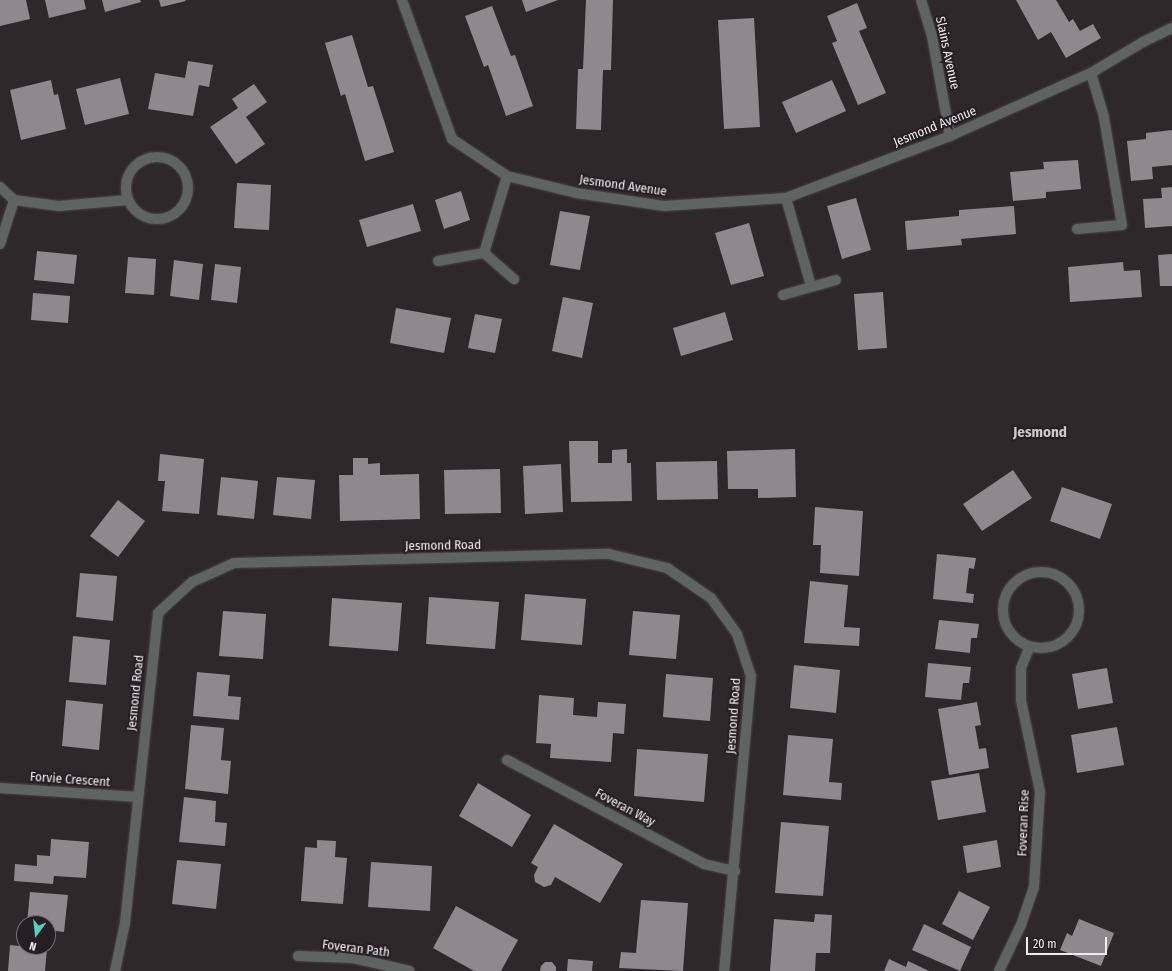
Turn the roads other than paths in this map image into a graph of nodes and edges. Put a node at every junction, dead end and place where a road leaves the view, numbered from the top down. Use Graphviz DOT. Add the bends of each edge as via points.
graph roads {
  1 [pos="402,0"];
  2 [pos="921,0"];
  3 [pos="1172,28"];
  4 [pos="1091,73"];
  5 [pos="950,136"];
  6 [pos="507,176"];
  7 [pos="0,187"];
  8 [pos="786,198"];
  9 [pos="14,200"];
  10 [pos="128,200"];
  11 [pos="1076,229"];
  12 [pos="0,244"];
  13 [pos="484,253"];
  14 [pos="438,261"];
  15 [pos="514,279"];
  16 [pos="836,280"];
  17 [pos="811,286"];
  18 [pos="783,294"];
  19 [pos="1029,648"];
  20 [pos="507,760"];
  21 [pos="0,788"];
  22 [pos="138,797"];
  23 [pos="735,871"];
  24 [pos="298,956"];
  25 [pos="115,971"];
  26 [pos="410,971"];
  27 [pos="724,971"];
  28 [pos="999,971"];
  1 -- 6 [label="street, Jesmond Avenue" via="452,139"];
  2 -- 5 [label="street, Slains Avenue" via="932,36"];
  3 -- 4 [label="street, Jesmond Avenue"];
  4 -- 5 [label="street, Jesmond Avenue"];
  4 -- 11 [label="street" via="1104,116 1122,225"];
  5 -- 8 [label="street, Jesmond Avenue"];
  6 -- 8 [label="street, Jesmond Avenue" via="576,193 664,206"];
  6 -- 13 [label="street"];
  7 -- 9 [label="street"];
  8 -- 17 [label="street"];
  9 -- 10 [label="street" via="59,206"];
  9 -- 12 [label="street"];
  10 -- 10 [label="street" via="126,187 129,174 141,161 153,157 166,158 174,162 185,175 188,193 185,201 169,216 147,217"];
  13 -- 14 [label="street"];
  13 -- 15 [label="street"];
  16 -- 17 [label="street"];
  17 -- 18 [label="street"];
  19 -- 19 [label="street" via="1009,633 1002,609 1005,596 1011,586 1033,573 1058,576 1076,593 1078,623 1070,636 1058,645 1044,649"];
  19 -- 28 [label="street, Foveran Rise" via="1021,668 1021,700 1040,792 1034,887 1021,925"];
  20 -- 23 [label="street, Foveran Way" via="704,864"];
  21 -- 22 [label="street, Forvie Crescent"];
  22 -- 23 [label="street, Jesmond Road" via="158,613 192,582 234,563 609,554 667,568 711,598 737,634 751,676"];
  22 -- 25 [label="street, Jesmond Road" via="125,924"];
  23 -- 27 [label="street, Jesmond Road"];
  24 -- 26 [label="street, Foveran Path" via="353,958"];
}
